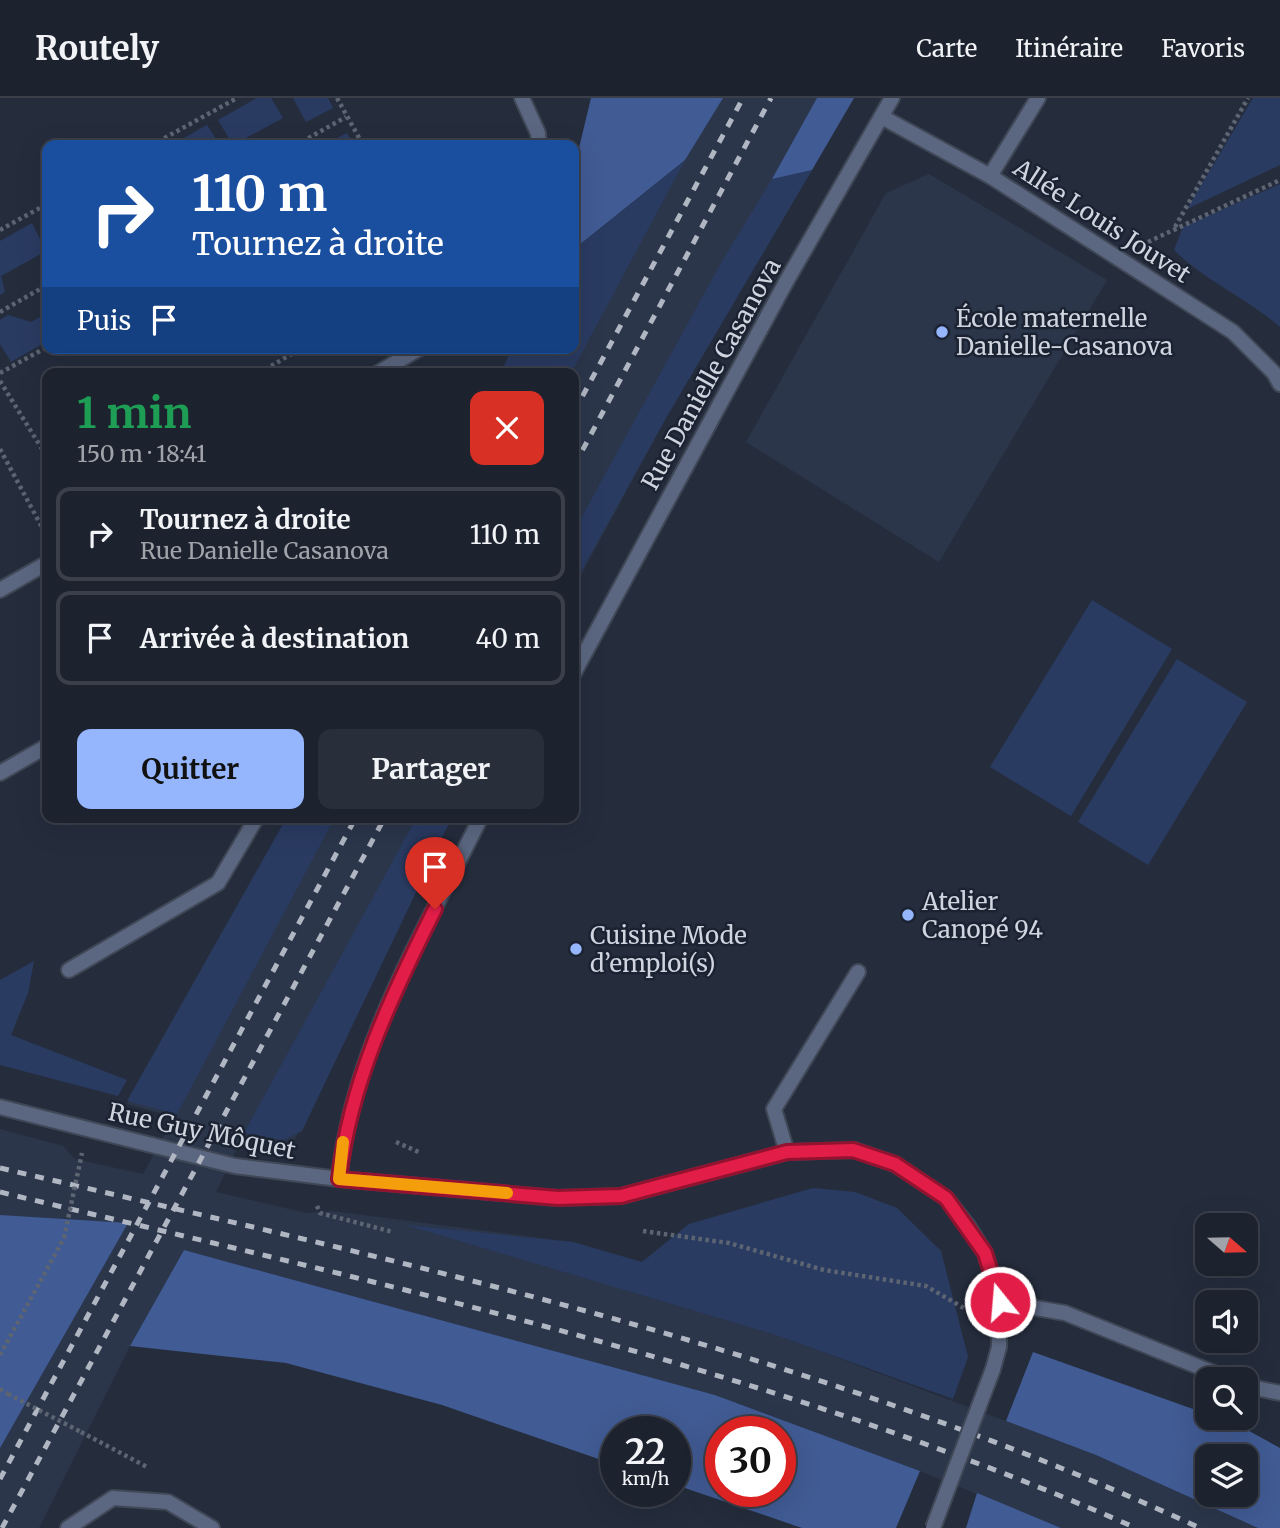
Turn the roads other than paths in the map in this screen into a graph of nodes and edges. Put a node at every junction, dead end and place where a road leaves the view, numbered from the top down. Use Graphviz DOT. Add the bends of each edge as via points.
graph roads {
  1 [pos="522,98"];
  2 [pos="892,98"];
  3 [pos="1038,98"];
  4 [pos="882,117"];
  5 [pos="539,140"];
  6 [pos="990,176"];
  7 [pos="410,354"];
  8 [pos="386,368"];
  9 [pos="1280,384"];
  10 [pos="42,566"];
  11 [pos="0,590"];
  12 [pos="579,664"];
  13 [pos="42,749"];
  14 [pos="0,773"];
  15 [pos="253,823"];
  16 [pos="478,823"];
  17 [pos="69,970"];
  18 [pos="858,972"];
  19 [pos="0,1107"];
  20 [pos="787,1152"];
  21 [pos="339,1179"];
  22 [pos="1000,1302"];
  23 [pos="1199,1367"];
  24 [pos="1258,1388"];
  25 [pos="1280,1393"];
  26 [pos="68,1528"];
  27 [pos="212,1528"];
  28 [pos="933,1528"];
  1 -- 5 [label="street"];
  2 -- 4 [label="street, Rue Danielle Casanova"];
  3 -- 6 [label="street"];
  4 -- 6 [label="street, Allée Louis Jouvet"];
  4 -- 12 [label="street, Rue Danielle Casanova" via="786,282"];
  6 -- 9 [label="street, Allée Louis Jouvet" via="1233,332"];
  7 -- 8 [label="street"];
  10 -- 11 [label="street"];
  13 -- 14 [label="street"];
  15 -- 17 [label="street" via="218,883"];
  16 -- 21 [label="street" via="373,1044 350,1108"];
  18 -- 20 [label="street" via="774,1109"];
  19 -- 21 [label="street, Rue Guy Môquet" via="235,1166"];
  20 -- 21 [label="street, Rue Guy Môquet" via="621,1196 558,1198"];
  20 -- 22 [label="street, Rue Guy Môquet" via="853,1150 895,1164 946,1198 985,1253"];
  22 -- 23 [label="street" via="1065,1313"];
  22 -- 28 [label="street, Rue Guy Môquet, bridge" via="999,1347 993,1369"];
  24 -- 25 [label="street"];
  26 -- 27 [label="street" via="113,1498 168,1502"];
}
